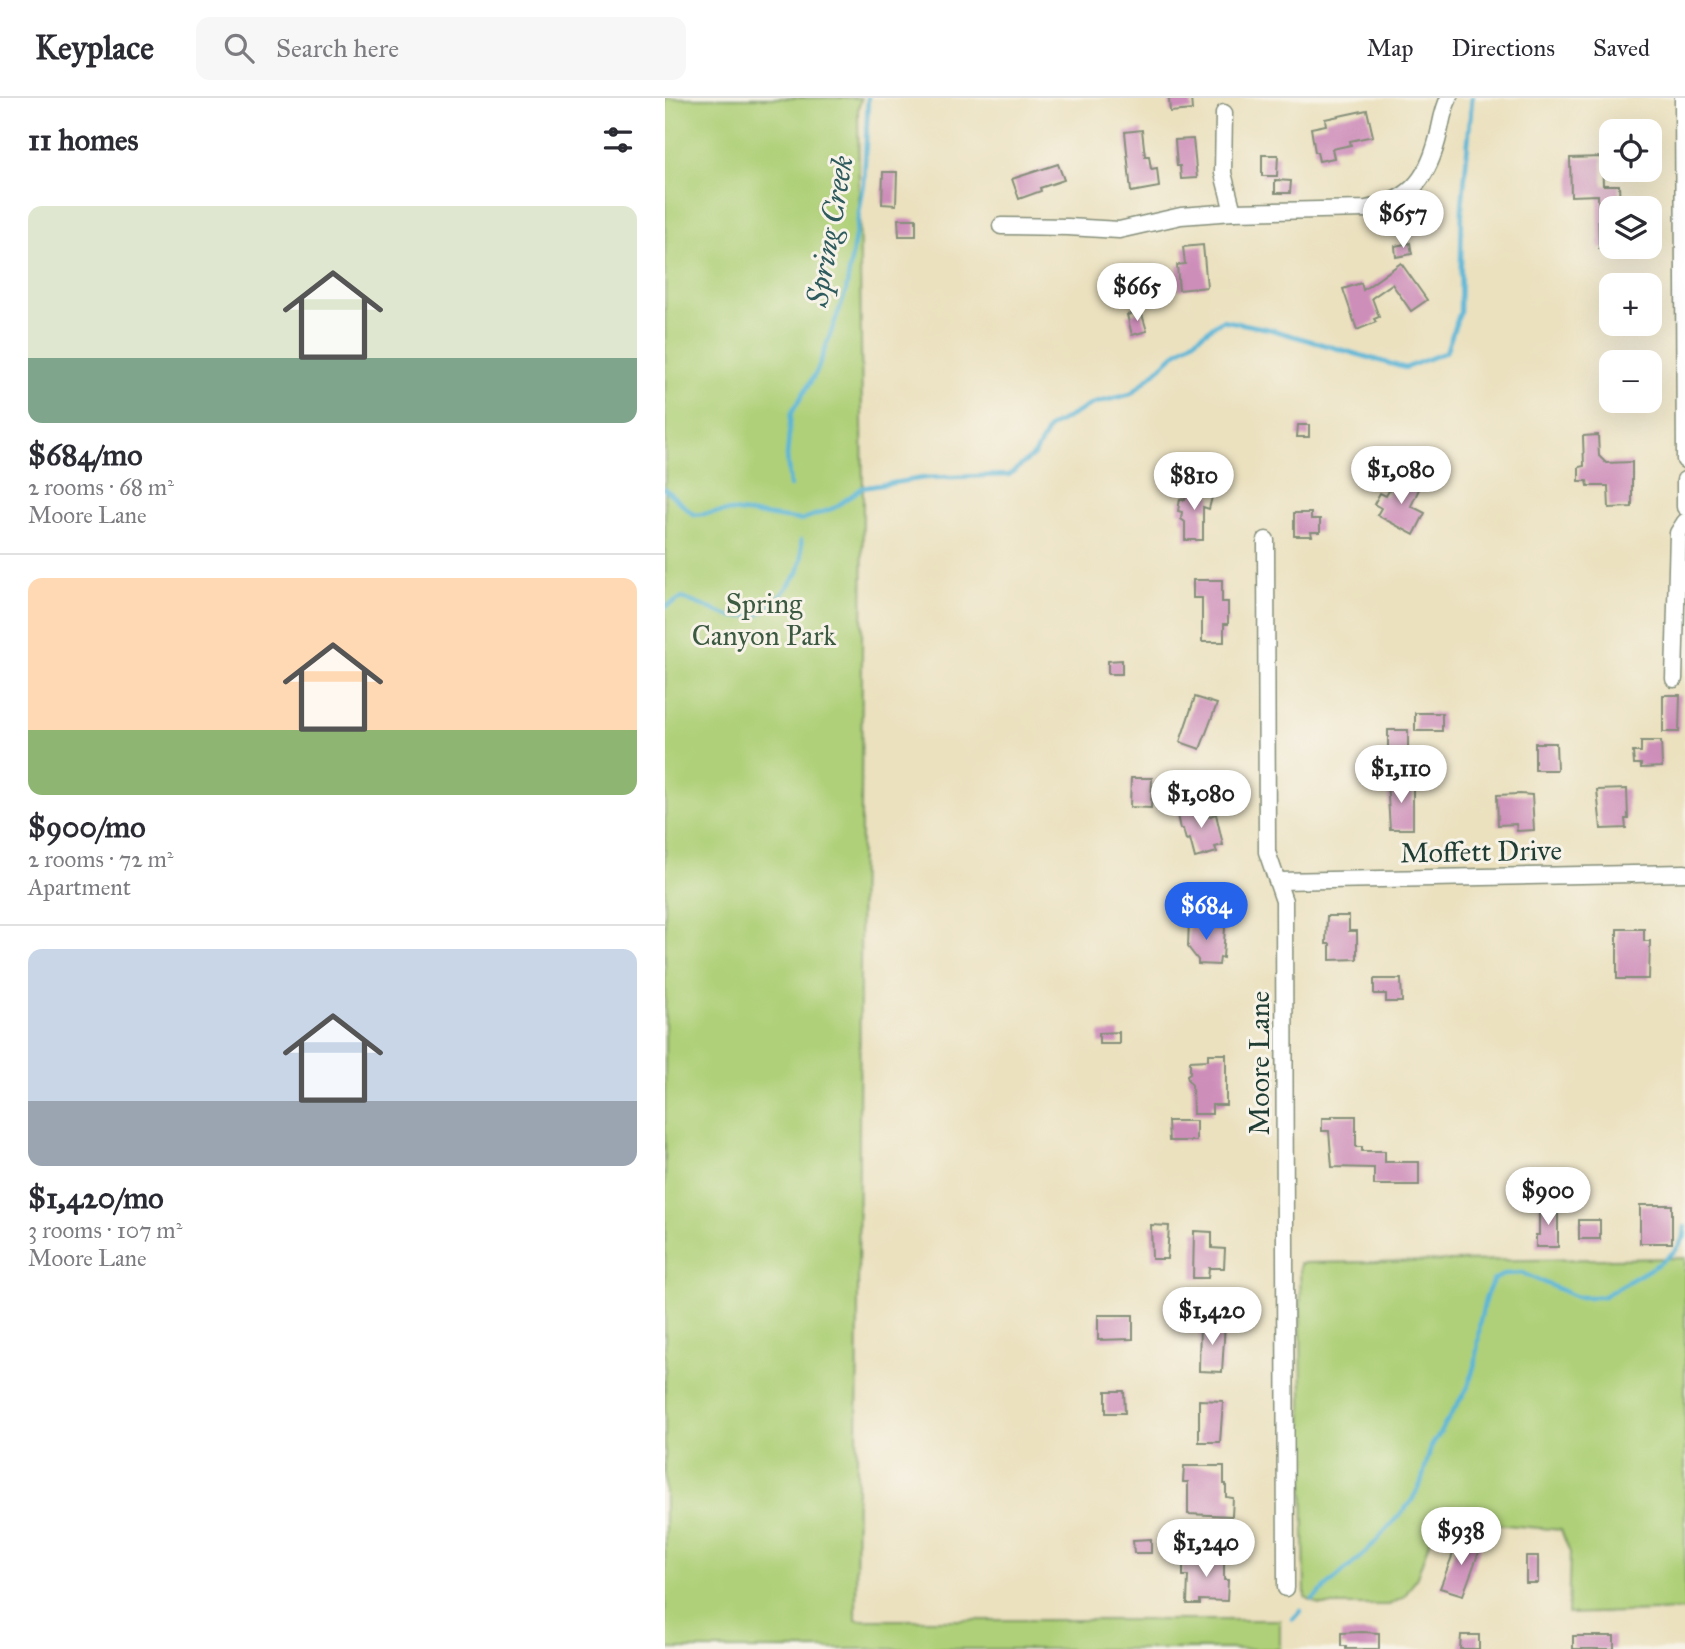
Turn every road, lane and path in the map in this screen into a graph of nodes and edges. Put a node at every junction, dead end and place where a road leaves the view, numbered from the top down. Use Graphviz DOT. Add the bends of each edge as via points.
graph roads {
  1 [pos="1448,98"];
  2 [pos="1683,98"];
  3 [pos="1224,113"];
  4 [pos="1233,212"];
  5 [pos="1684,213"];
  6 [pos="1001,226"];
  7 [pos="1685,460"];
  8 [pos="1685,480"];
  9 [pos="1685,507"];
  10 [pos="1685,522"];
  11 [pos="1266,540"];
  12 [pos="1674,679"];
  13 [pos="1685,873"];
  14 [pos="1279,881"];
  15 [pos="1286,1588"];
  1 -- 4 [label="street" via="1437,143 1419,184 1400,197 1366,209"];
  2 -- 5 [label="street"];
  3 -- 4 [label="street" via="1223,173"];
  4 -- 6 [label="street" via="1181,216 1119,230"];
  5 -- 7 [label="street"];
  8 -- 9 [label="street"];
  10 -- 12 [label="street" via="1678,533"];
  11 -- 14 [label="street, Moore Lane" via="1267,852"];
  13 -- 14 [label="street, Moffett Drive"];
  14 -- 15 [label="street, Moore Lane" via="1285,915"];
}
